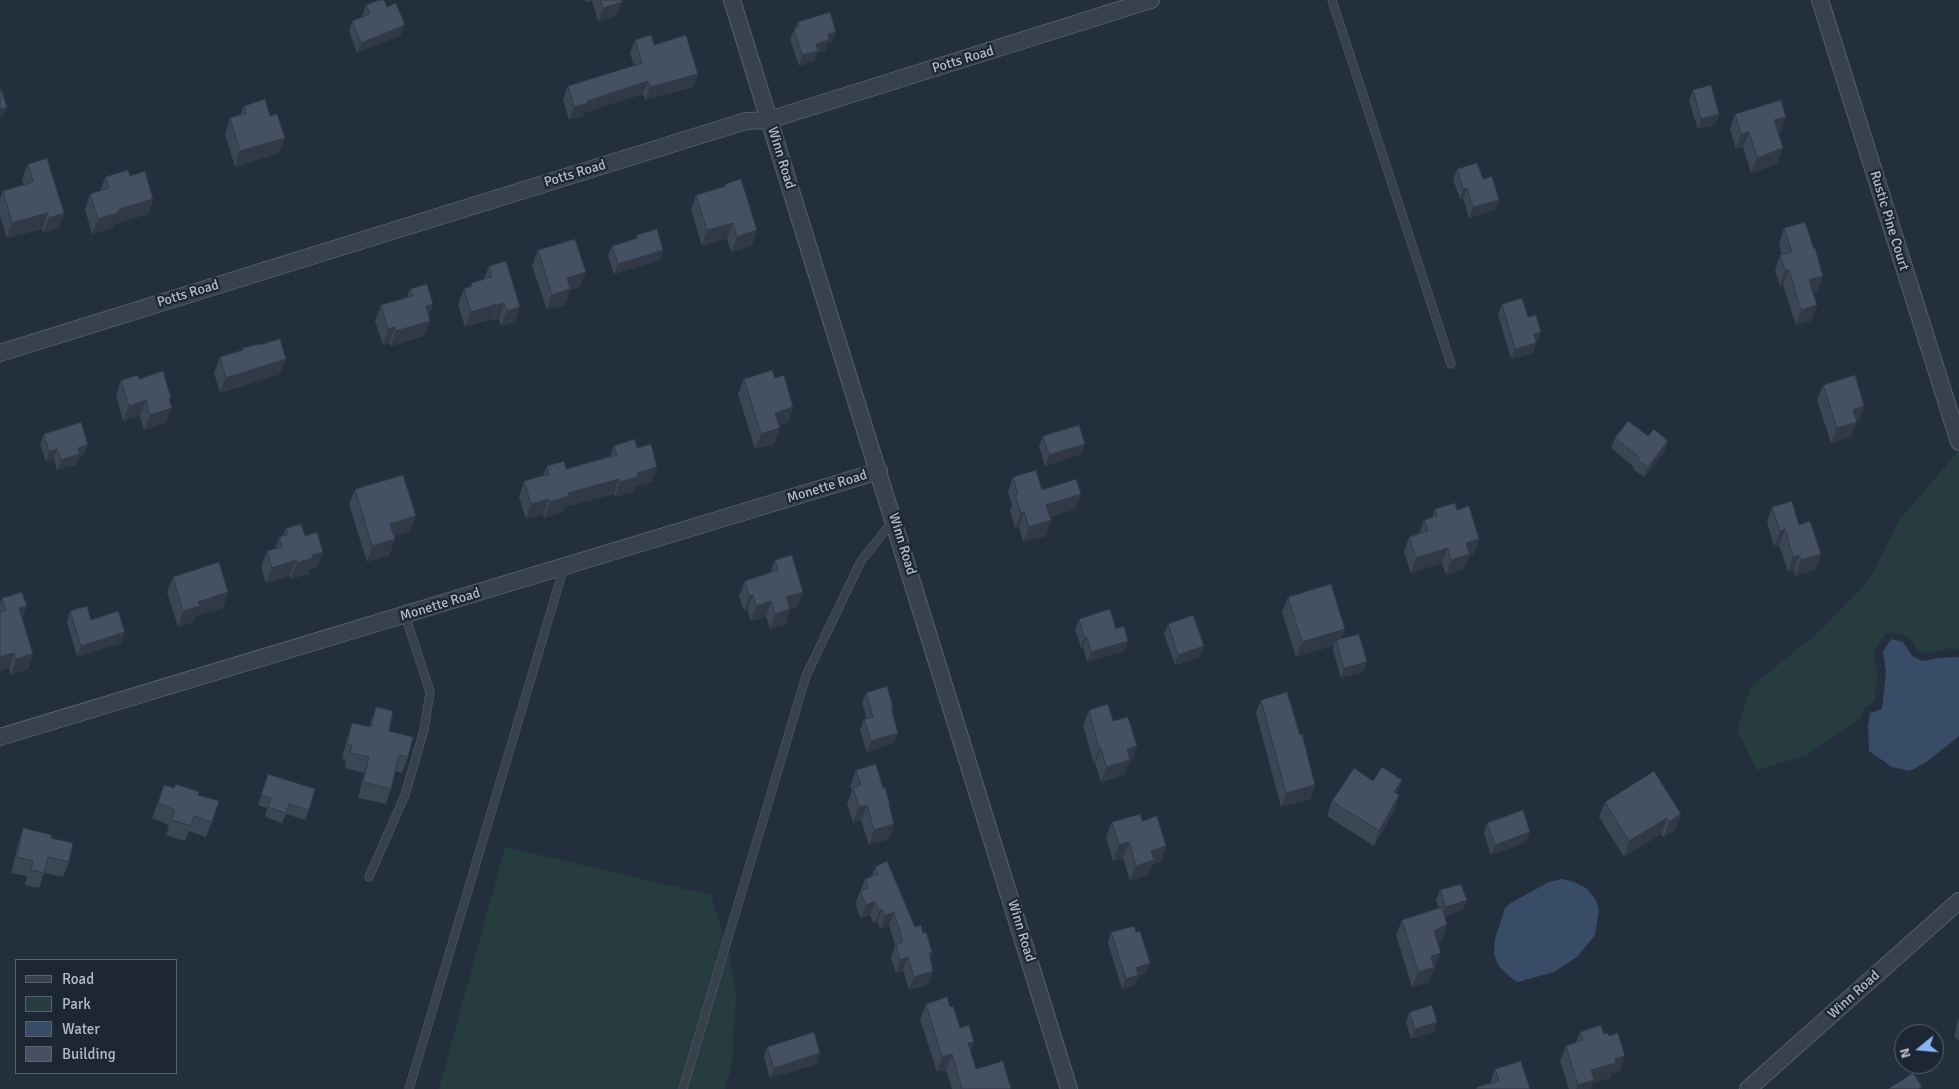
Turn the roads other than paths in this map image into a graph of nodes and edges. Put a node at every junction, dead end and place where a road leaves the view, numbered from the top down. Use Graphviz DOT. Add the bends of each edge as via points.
graph roads {
  1 [pos="732,0"];
  2 [pos="1151,0"];
  3 [pos="1332,0"];
  4 [pos="1820,0"];
  5 [pos="769,120"];
  6 [pos="0,353"];
  7 [pos="1451,364"];
  8 [pos="1959,442"];
  9 [pos="879,471"];
  10 [pos="894,520"];
  11 [pos="564,568"];
  12 [pos="405,615"];
  13 [pos="0,737"];
  14 [pos="369,877"];
  15 [pos="1959,901"];
  16 [pos="409,1089"];
  17 [pos="683,1089"];
  18 [pos="1070,1089"];
  19 [pos="1748,1089"];
  1 -- 5 [label="street, Winn Road"];
  2 -- 5 [label="street, Potts Road"];
  3 -- 7 [label="lane"];
  4 -- 8 [label="street, Rustic Pine Court"];
  5 -- 6 [label="street, Potts Road" via="746,121"];
  5 -- 9 [label="street, Winn Road"];
  9 -- 10 [label="street, Winn Road"];
  9 -- 11 [label="street, Monette Road"];
  10 -- 17 [label="lane" via="861,561 806,676"];
  10 -- 18 [label="street, Winn Road"];
  11 -- 12 [label="street, Monette Road"];
  11 -- 16 [label="lane"];
  12 -- 13 [label="street, Monette Road"];
  12 -- 14 [label="lane" via="430,692 424,730 405,795"];
  15 -- 19 [label="street, Winn Road"];
}
